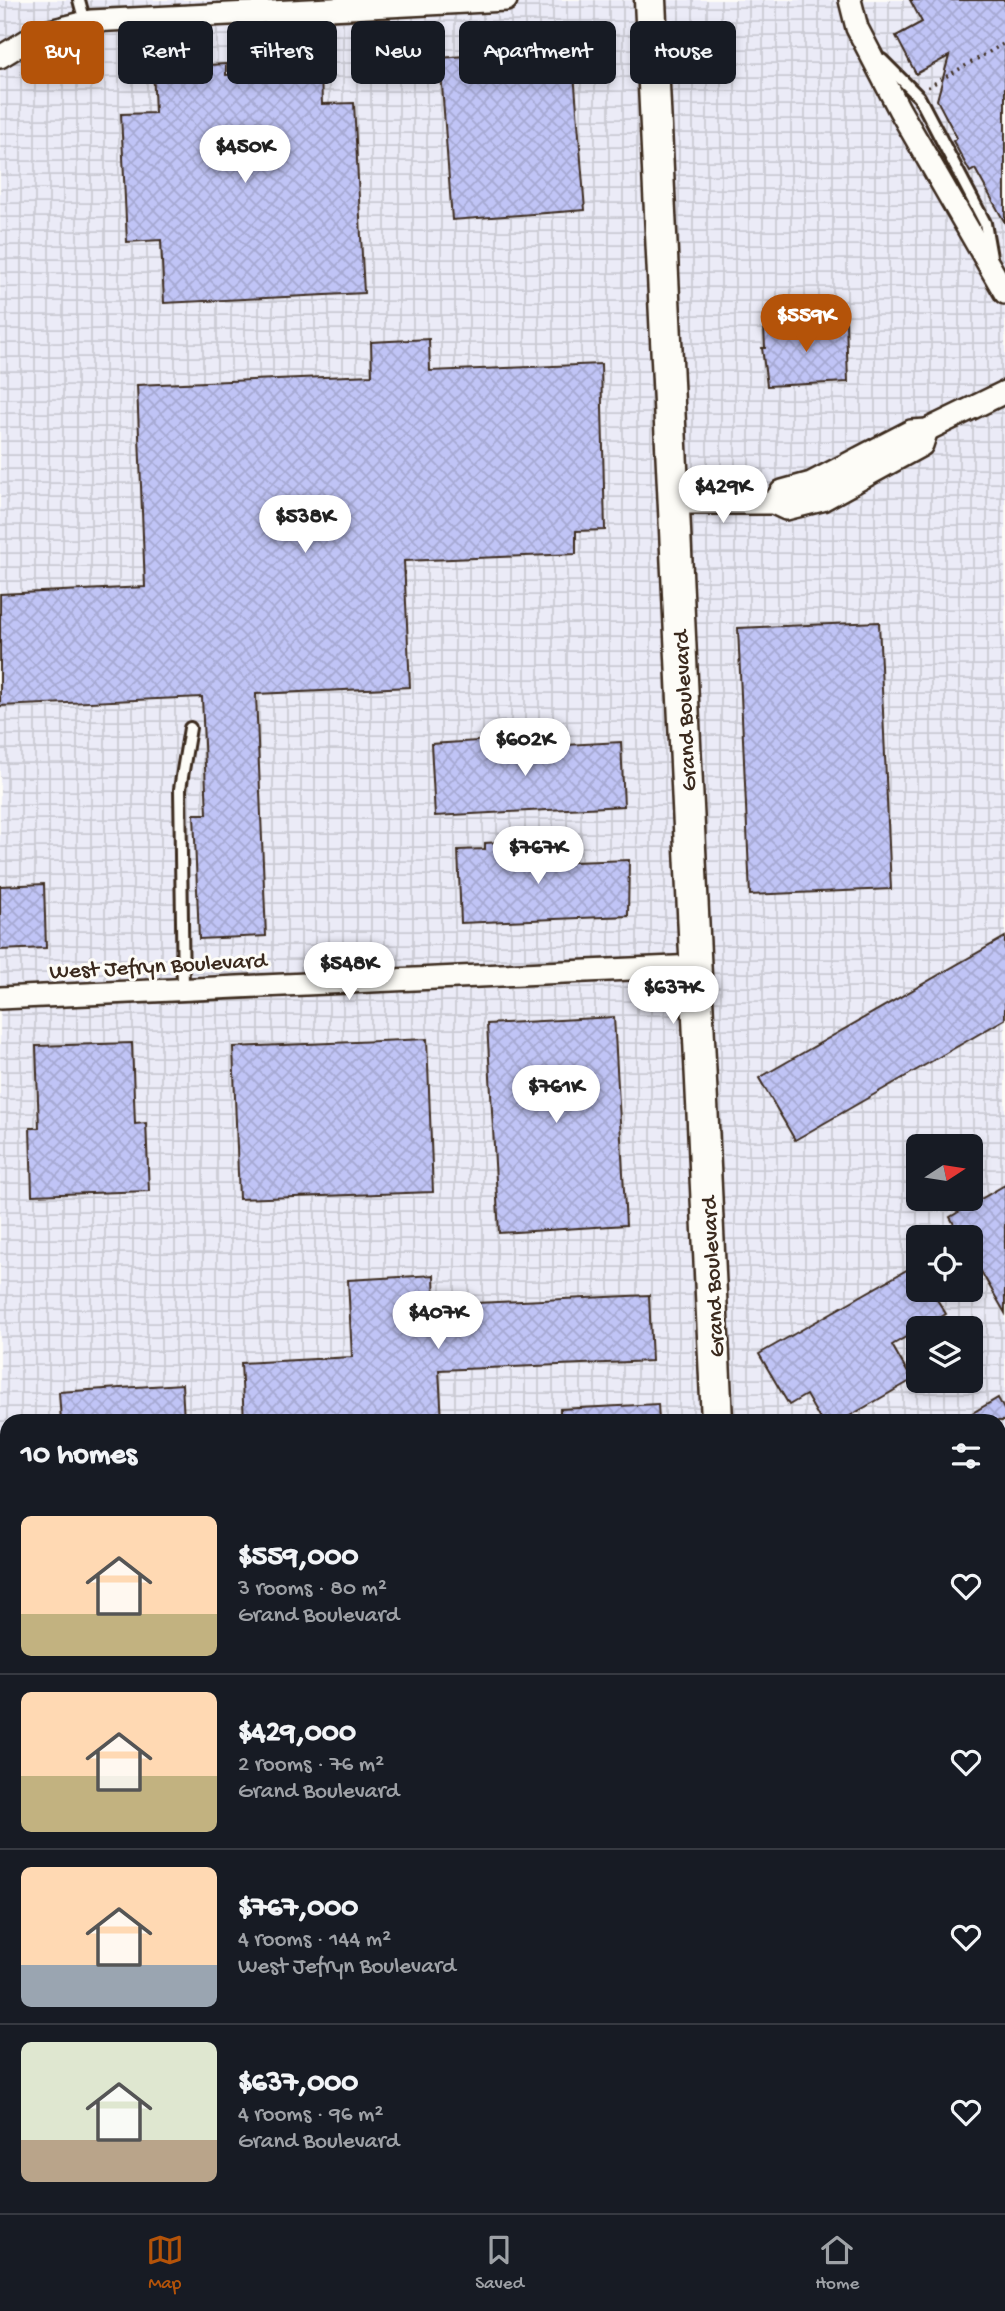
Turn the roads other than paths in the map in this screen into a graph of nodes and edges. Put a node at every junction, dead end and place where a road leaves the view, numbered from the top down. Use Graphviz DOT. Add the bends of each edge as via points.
graph roads {
  1 [pos="79,0"];
  2 [pos="506,0"];
  3 [pos="650,0"];
  4 [pos="850,0"];
  5 [pos="85,21"];
  6 [pos="104,21"];
  7 [pos="21,44"];
  8 [pos="865,44"];
  9 [pos="0,57"];
  10 [pos="994,273"];
  11 [pos="1005,293"];
  12 [pos="1005,392"];
  13 [pos="674,503"];
  14 [pos="190,728"];
  15 [pos="696,966"];
  16 [pos="183,988"];
  17 [pos="0,998"];
  18 [pos="717,1414"];
  1 -- 5 [label="lane"];
  2 -- 6 [label="street"];
  3 -- 13 [label="street, Grand Boulevard"];
  4 -- 8 [label="street"];
  7 -- 9 [label="street"];
  8 -- 10 [label="street"];
  8 -- 10 [label="lane" via="919,97 985,223"];
  10 -- 11 [label="street"];
  12 -- 13 [label="street" via="927,430 922,444 822,500 786,509 773,503"];
  13 -- 15 [label="street, Grand Boulevard"];
  14 -- 16 [label="lane" via="180,789"];
  15 -- 16 [label="street, West Jefryn Boulevard"];
  15 -- 18 [label="street, Grand Boulevard"];
  16 -- 17 [label="street, West Jefryn Boulevard"];
}
